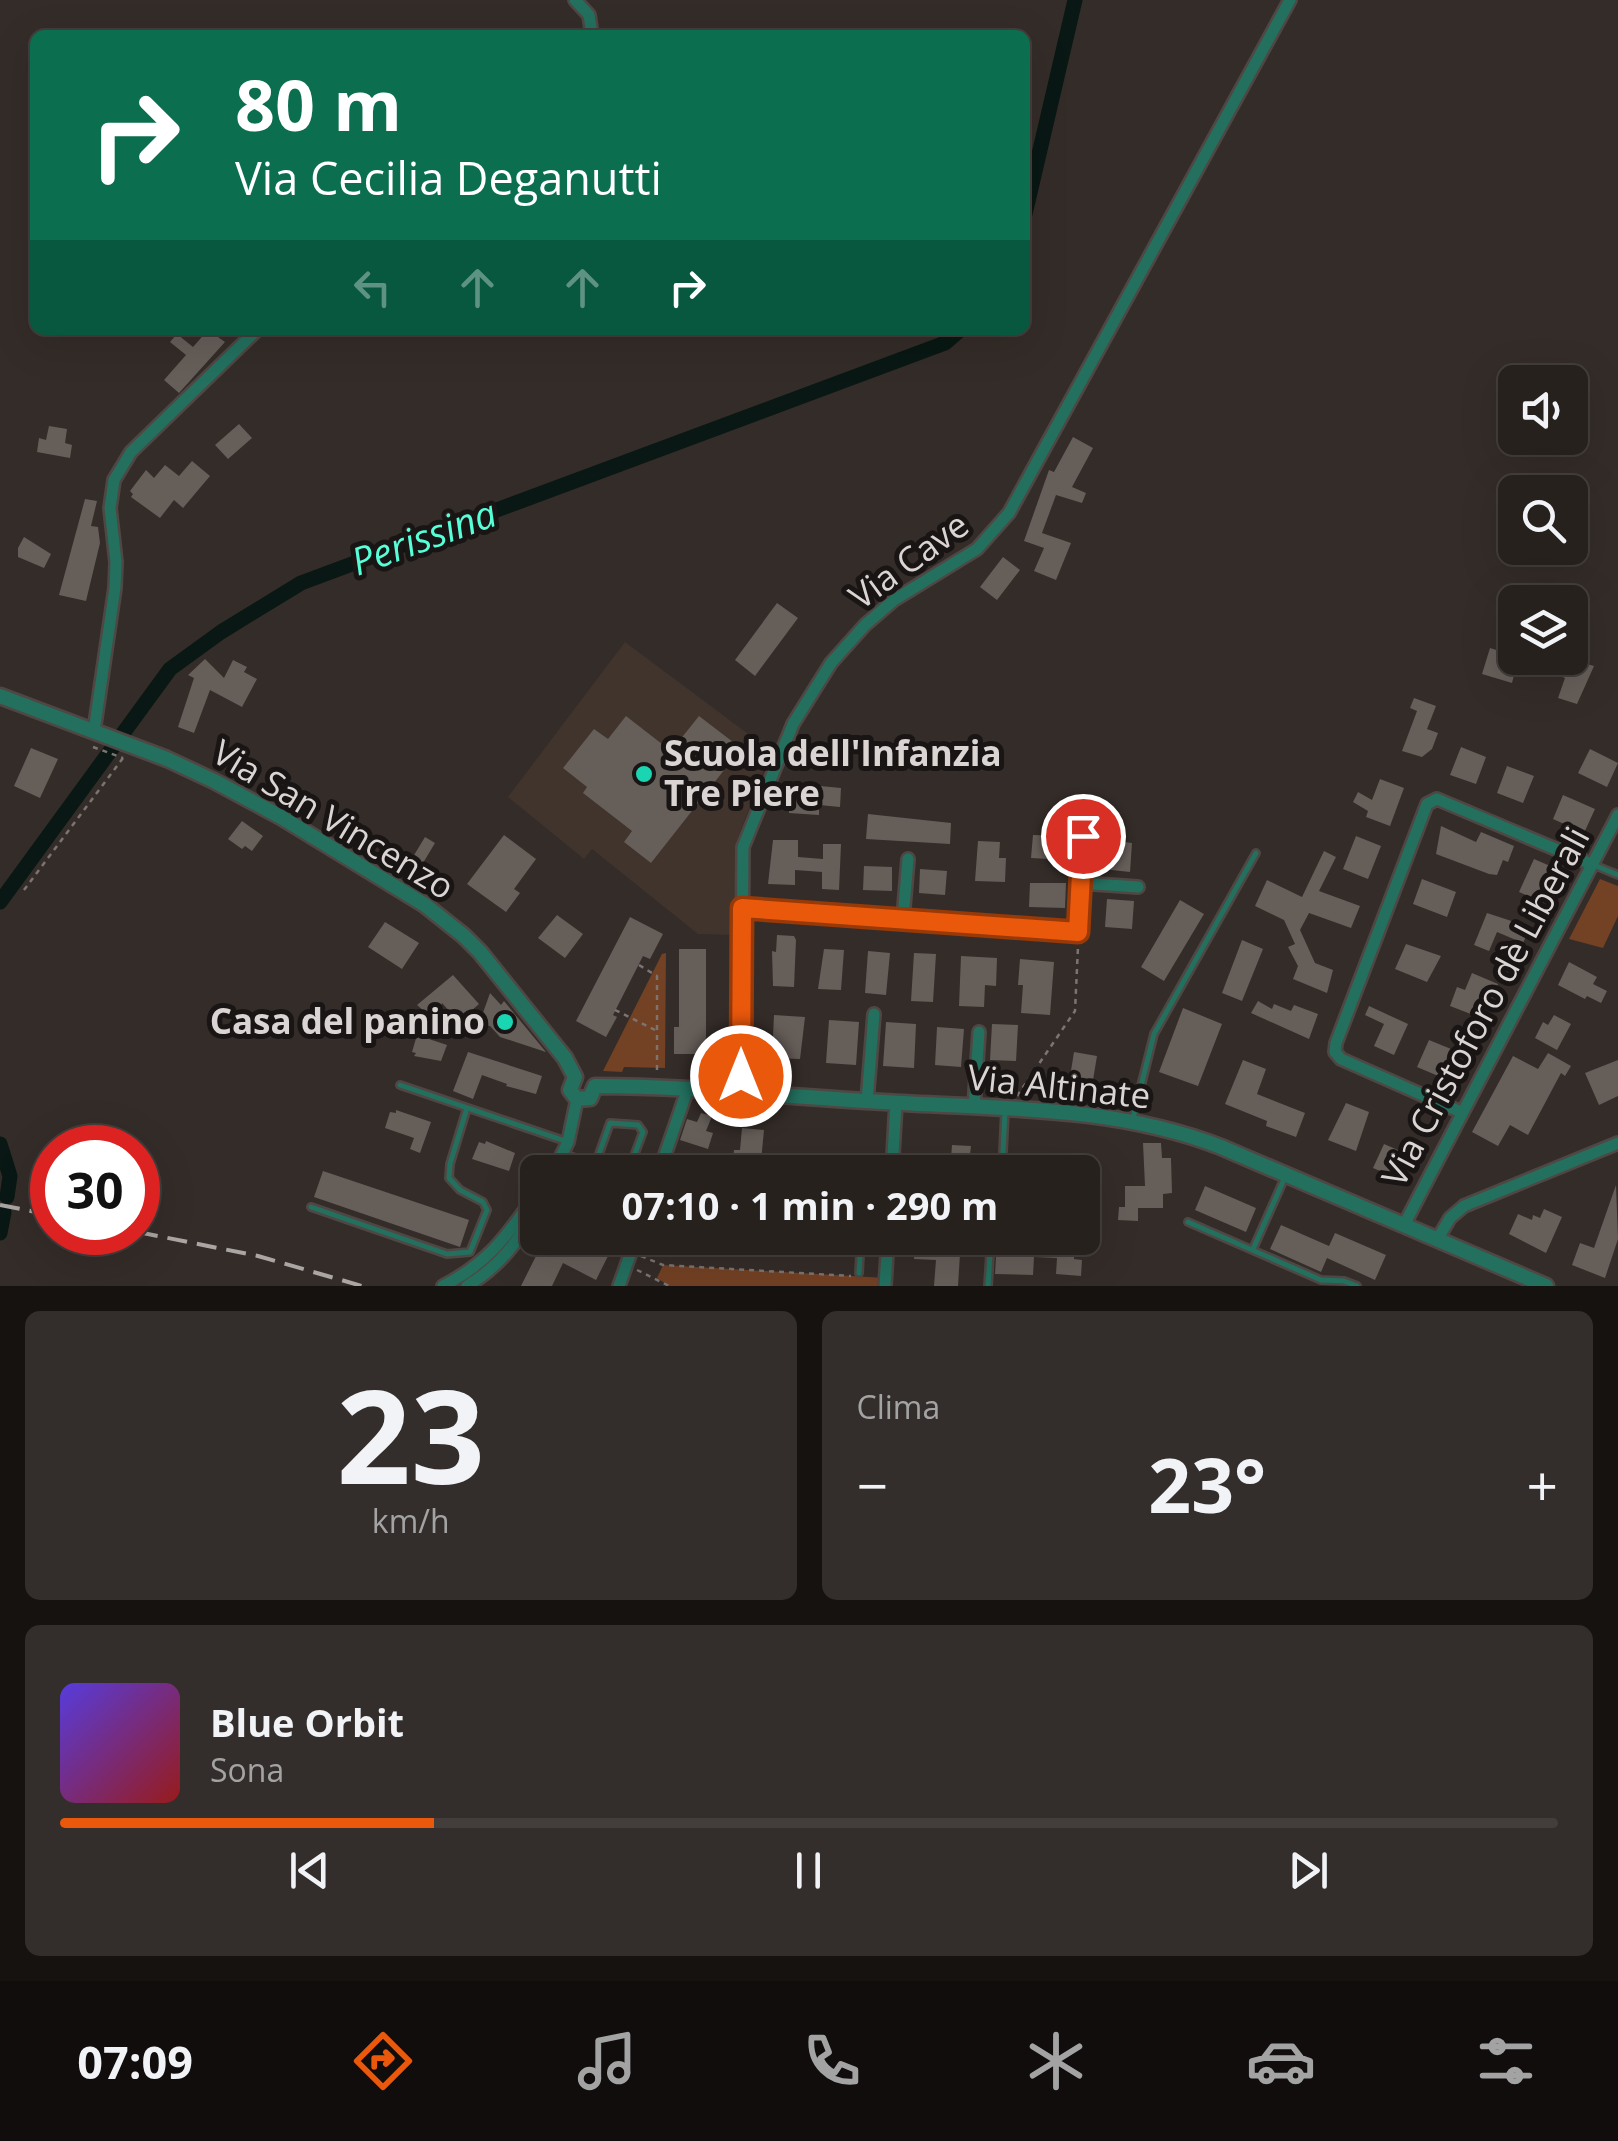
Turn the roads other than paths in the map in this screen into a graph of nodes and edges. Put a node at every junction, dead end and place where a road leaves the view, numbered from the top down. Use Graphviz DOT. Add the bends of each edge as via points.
graph roads {
  1 [pos="575,0"];
  2 [pos="1290,0"];
  3 [pos="591,30"];
  4 [pos="252,335"];
  5 [pos="0,696"];
  6 [pos="100,733"];
  7 [pos="1618,815"];
  8 [pos="1083,836"];
  9 [pos="1256,853"];
  10 [pos="908,859"];
  11 [pos="1591,864"];
  12 [pos="1618,875"];
  13 [pos="1080,883"];
  14 [pos="1138,887"];
  15 [pos="742,908"];
  16 [pos="903,919"];
  17 [pos="874,1014"];
  18 [pos="979,1032"];
  19 [pos="575,1077"];
  20 [pos="400,1084"];
  21 [pos="595,1086"];
  22 [pos="688,1091"];
  23 [pos="741,1094"];
  24 [pos="577,1099"];
  25 [pos="868,1102"];
  26 [pos="896,1103"];
  27 [pos="467,1108"];
  28 [pos="974,1108"];
  29 [pos="1006,1109"];
  30 [pos="1461,1112"];
  31 [pos="1132,1120"];
  32 [pos="568,1142"];
  33 [pos="1618,1142"];
  34 [pos="562,1155"];
  35 [pos="603,1155"];
  36 [pos="634,1155"];
  37 [pos="665,1155"];
  38 [pos="893,1155"];
  39 [pos="1003,1155"];
  40 [pos="1286,1174"];
  41 [pos="310,1207"];
  42 [pos="520,1219"];
  43 [pos="1188,1222"];
  44 [pos="1404,1225"];
  45 [pos="520,1236"];
  46 [pos="1437,1240"];
  47 [pos="1253,1250"];
  48 [pos="630,1255"];
  49 [pos="860,1255"];
  50 [pos="887,1255"];
  51 [pos="990,1255"];
  52 [pos="858,1273"];
  53 [pos="443,1286"];
  54 [pos="468,1286"];
  55 [pos="619,1286"];
  56 [pos="886,1286"];
  57 [pos="988,1286"];
  58 [pos="1358,1286"];
  59 [pos="1546,1286"];
  1 -- 3 [label="street" via="589,15"];
  2 -- 15 [label="street, Via Cave" via="1009,514 977,549 881,610 803,705 743,847"];
  4 -- 6 [label="street" via="131,452 114,480 115,588"];
  5 -- 6 [label="street, Via San Vincenzo"];
  6 -- 19 [label="street, Via San Vincenzo" via="281,817 447,921 480,952"];
  7 -- 11 [label="street, Via Cristoforo dè Liberali"];
  8 -- 13 [label="street"];
  9 -- 31 [label="lane" via="1154,1034"];
  10 -- 16 [label="street"];
  11 -- 12 [label="lane"];
  11 -- 30 [label="street, Via Cristoforo dè Liberali"];
  11 -- 30 [label="street" via="1437,798 1427,804 1335,1052 1340,1060"];
  13 -- 14 [label="street"];
  13 -- 16 [label="street" via="1078,932"];
  15 -- 16 [label="street"];
  15 -- 23 [label="street, Via Cave"];
  17 -- 25 [label="street"];
  18 -- 28 [label="street"];
  19 -- 21 [label="street" via="588,1076"];
  19 -- 24 [label="street" via="570,1090"];
  20 -- 27 [label="lane"];
  21 -- 22 [label="street, Via Altinate"];
  21 -- 24 [label="street" via="590,1098"];
  22 -- 23 [label="street, Via Altinate"];
  22 -- 37 [label="street"];
  23 -- 25 [label="street, Via Altinate"];
  24 -- 32 [label="street"];
  25 -- 26 [label="street, Via Altinate"];
  26 -- 28 [label="street, Via Altinate"];
  26 -- 38 [label="street"];
  27 -- 32 [label="lane"];
  27 -- 41 [label="lane" via="450,1178 487,1210 470,1252 448,1254"];
  28 -- 29 [label="street, Via Altinate"];
  29 -- 31 [label="street, Via Altinate"];
  29 -- 39 [label="lane"];
  30 -- 44 [label="street, Via Cristoforo dè Liberali"];
  31 -- 40 [label="street, Via Altinate"];
  32 -- 34 [label="street"];
  33 -- 46 [label="street" via="1464,1206"];
  35 -- 36 [label="lane" via="610,1123 638,1125 643,1132"];
  40 -- 44 [label="street, Via Altinate"];
  40 -- 47 [label="lane"];
  42 -- 53 [label="street" via="490,1256"];
  43 -- 47 [label="lane"];
  44 -- 46 [label="street, Via Altinate"];
  45 -- 54 [label="street"];
  46 -- 59 [label="street, Via Altinate"];
  47 -- 58 [label="lane" via="1321,1280"];
  48 -- 55 [label="street"];
  49 -- 52 [label="lane"];
  50 -- 56 [label="street"];
  51 -- 57 [label="lane"];
}
